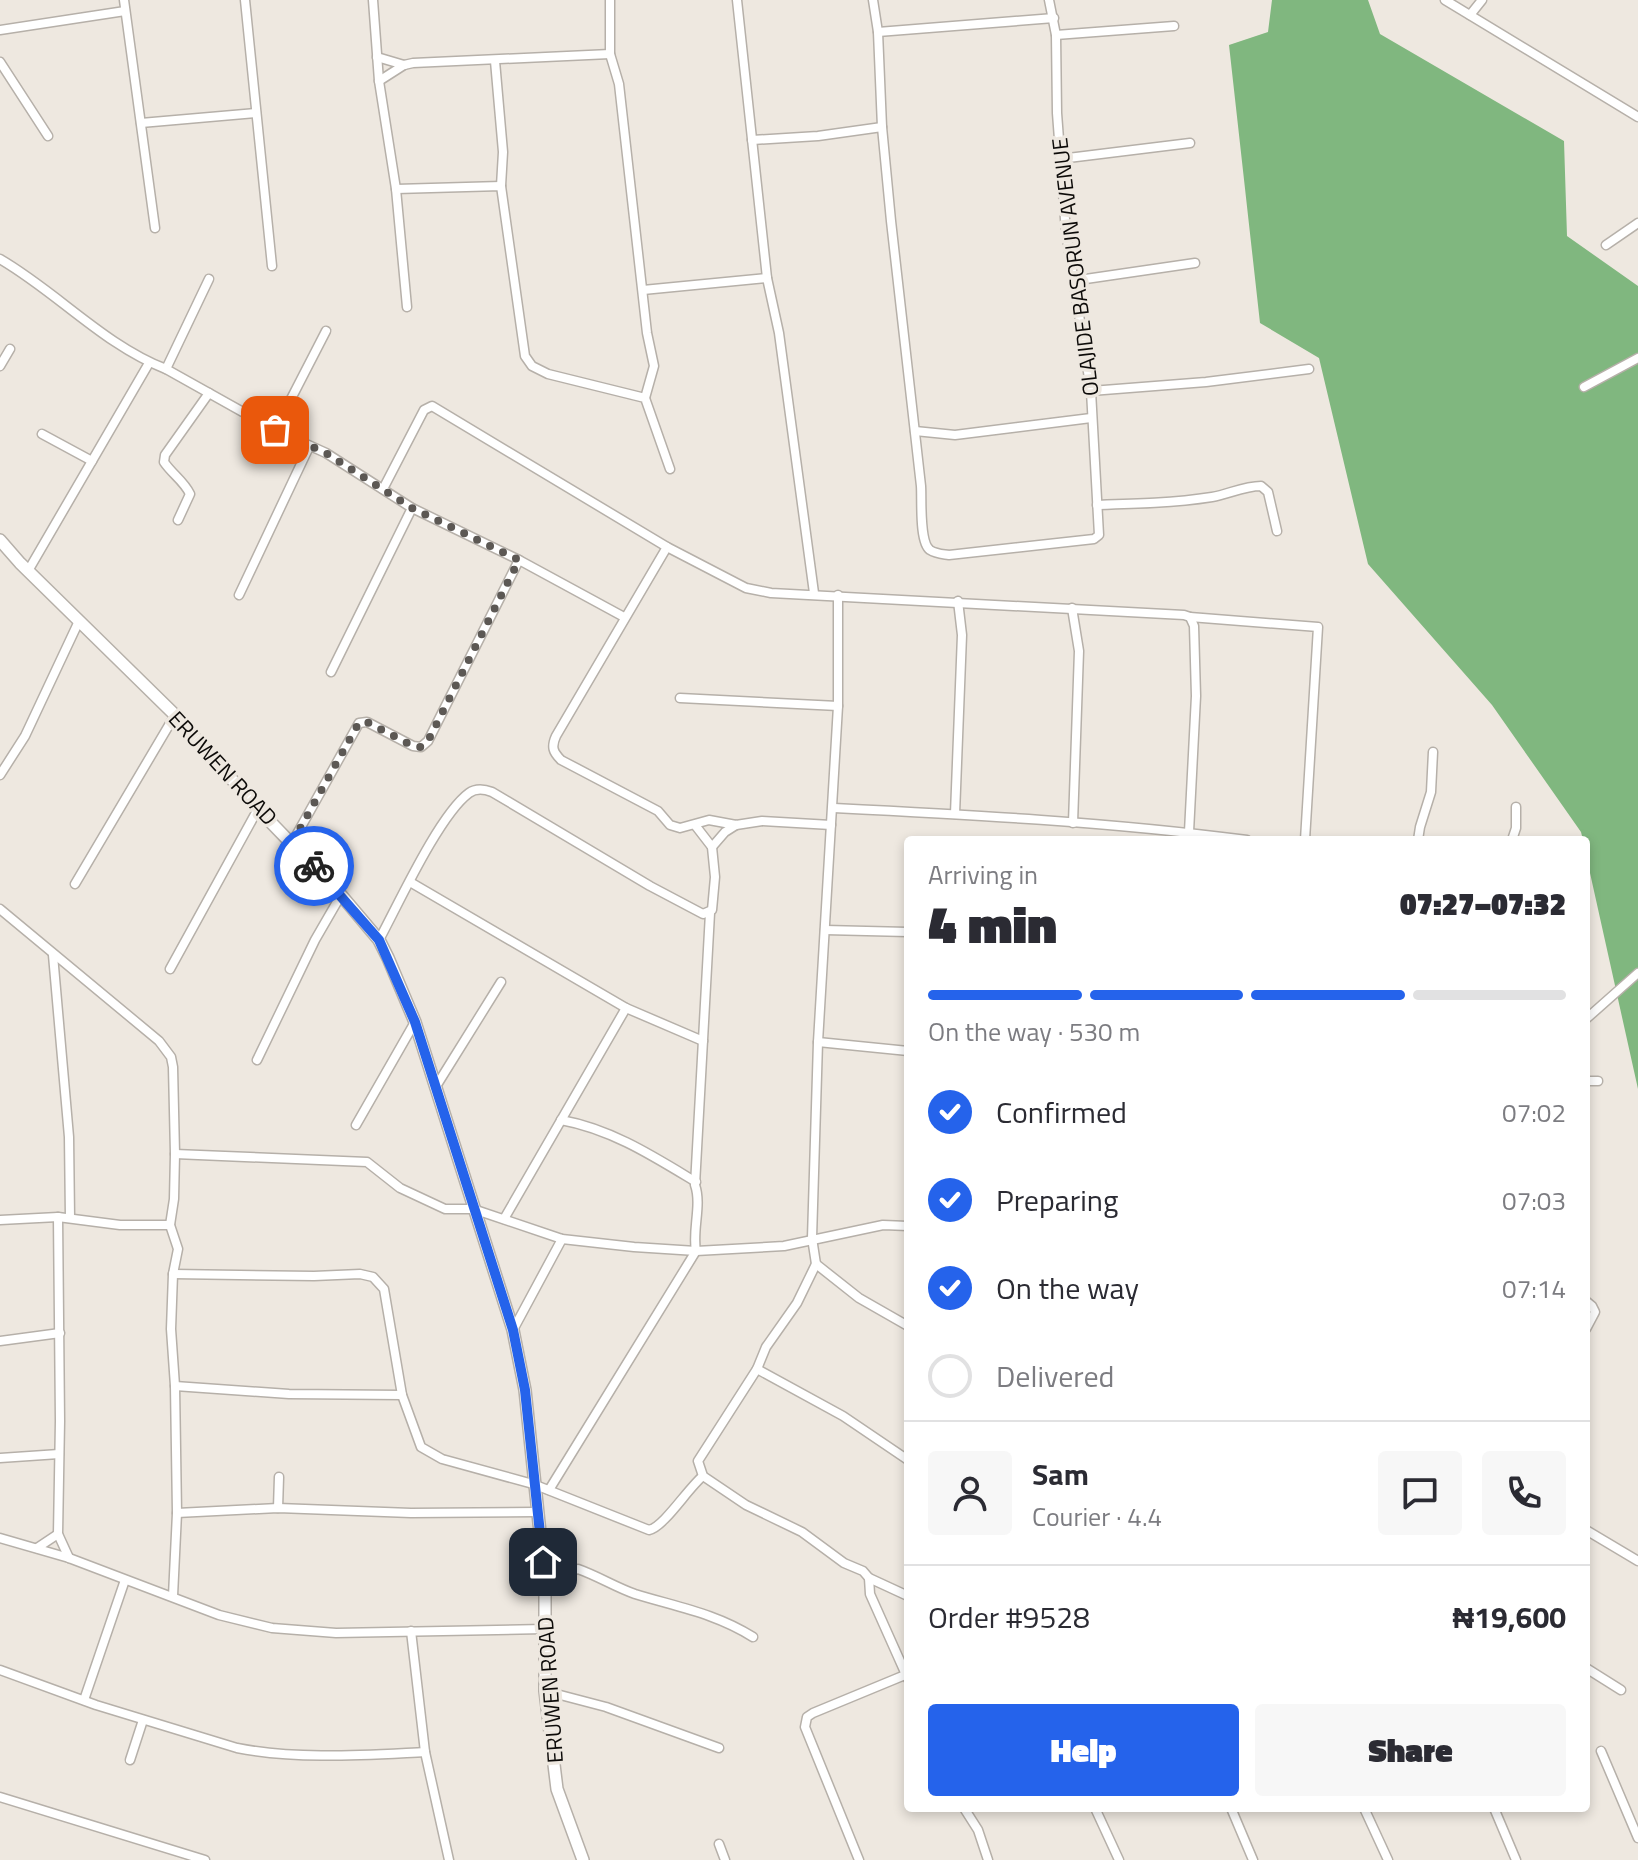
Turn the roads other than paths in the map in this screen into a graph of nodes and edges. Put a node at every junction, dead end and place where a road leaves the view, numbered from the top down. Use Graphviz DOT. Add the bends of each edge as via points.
graph roads {
  1 [pos="124,0"];
  2 [pos="245,0"];
  3 [pos="373,0"];
  4 [pos="610,0"];
  5 [pos="737,0"];
  6 [pos="873,0"];
  7 [pos="1049,0"];
  8 [pos="1445,0"];
  9 [pos="1482,0"];
  10 [pos="125,11"];
  11 [pos="1470,15"];
  12 [pos="1054,18"];
  13 [pos="1174,26"];
  14 [pos="0,30"];
  15 [pos="878,32"];
  16 [pos="1056,35"];
  17 [pos="610,54"];
  18 [pos="377,57"];
  19 [pos="495,61"];
  20 [pos="0,62"];
  21 [pos="404,65"];
  22 [pos="379,81"];
  23 [pos="256,113"];
  24 [pos="1638,117"];
  25 [pos="141,123"];
  26 [pos="882,127"];
  27 [pos="48,136"];
  28 [pos="752,140"];
  29 [pos="1190,143"];
  30 [pos="1060,159"];
  31 [pos="501,186"];
  32 [pos="396,189"];
  33 [pos="1638,223"];
  34 [pos="155,228"];
  35 [pos="1606,245"];
  36 [pos="0,259"];
  37 [pos="1195,263"];
  38 [pos="272,266"];
  39 [pos="767,278"];
  40 [pos="209,279"];
  41 [pos="1072,281"];
  42 [pos="643,290"];
  43 [pos="407,307"];
  44 [pos="326,331"];
  45 [pos="10,349"];
  46 [pos="1638,358"];
  47 [pos="149,363"];
  48 [pos="0,366"];
  49 [pos="166,369"];
  50 [pos="1309,369"];
  51 [pos="1584,387"];
  52 [pos="1091,391"];
  53 [pos="209,393"];
  54 [pos="645,398"];
  55 [pos="1091,418"];
  56 [pos="275,430"];
  57 [pos="915,431"];
  58 [pos="42,434"];
  59 [pos="309,447"];
  60 [pos="92,461"];
  61 [pos="670,469"];
  62 [pos="383,489"];
  63 [pos="1097,505"];
  64 [pos="412,508"];
  65 [pos="178,520"];
  66 [pos="1277,531"];
  67 [pos="0,540"];
  68 [pos="667,547"];
  69 [pos="519,560"];
  70 [pos="28,571"];
  71 [pos="814,593"];
  72 [pos="239,595"];
  73 [pos="838,595"];
  74 [pos="958,601"];
  75 [pos="1072,608"];
  76 [pos="624,617"];
  77 [pos="1190,617"];
  78 [pos="79,621"];
  79 [pos="331,672"];
  80 [pos="680,698"];
  81 [pos="838,706"];
  82 [pos="175,715"];
  83 [pos="1433,752"];
  84 [pos="0,775"];
  85 [pos="1516,807"];
  86 [pos="834,808"];
  87 [pos="258,809"];
  88 [pos="955,814"];
  89 [pos="1073,823"];
  90 [pos="695,825"];
  91 [pos="736,825"];
  92 [pos="831,825"];
  93 [pos="1189,832"];
  94 [pos="1218,836"];
  95 [pos="1305,836"];
  96 [pos="1419,836"];
  97 [pos="1513,836"];
  98 [pos="292,843"];
  99 [pos="712,847"];
  100 [pos="410,882"];
  101 [pos="75,884"];
  102 [pos="341,895"];
  103 [pos="0,909"];
  104 [pos="710,913"];
  105 [pos="825,930"];
  106 [pos="904,932"];
  107 [pos="379,940"];
  108 [pos="53,955"];
  109 [pos="170,969"];
  110 [pos="1638,973"];
  111 [pos="501,982"];
  112 [pos="626,1008"];
  113 [pos="1590,1015"];
  114 [pos="415,1022"];
  115 [pos="703,1041"];
  116 [pos="818,1042"];
  117 [pos="904,1051"];
  118 [pos="257,1060"];
  119 [pos="1590,1081"];
  120 [pos="1598,1081"];
  121 [pos="435,1088"];
  122 [pos="561,1120"];
  123 [pos="356,1125"];
  124 [pos="175,1154"];
  125 [pos="696,1182"];
  126 [pos="473,1209"];
  127 [pos="58,1217"];
  128 [pos="70,1218"];
  129 [pos="504,1219"];
  130 [pos="0,1220"];
  131 [pos="170,1225"];
  132 [pos="904,1226"];
  133 [pos="812,1238"];
  134 [pos="562,1239"];
  135 [pos="696,1251"];
  136 [pos="816,1264"];
  137 [pos="173,1274"];
  138 [pos="904,1324"];
  139 [pos="513,1330"];
  140 [pos="60,1333"];
  141 [pos="0,1341"];
  142 [pos="757,1369"];
  143 [pos="175,1386"];
  144 [pos="402,1395"];
  145 [pos="59,1454"];
  146 [pos="904,1457"];
  147 [pos="0,1458"];
  148 [pos="703,1476"];
  149 [pos="279,1477"];
  150 [pos="533,1484"];
  151 [pos="549,1490"];
  152 [pos="278,1508"];
  153 [pos="536,1512"];
  154 [pos="177,1513"];
  155 [pos="1590,1532"];
  156 [pos="58,1534"];
  157 [pos="0,1538"];
  158 [pos="37,1548"];
  159 [pos="69,1558"];
  160 [pos="1638,1561"];
  161 [pos="869,1578"];
  162 [pos="125,1580"];
  163 [pos="545,1580"];
  164 [pos="904,1594"];
  165 [pos="173,1596"];
  166 [pos="544,1629"];
  167 [pos="411,1631"];
  168 [pos="753,1637"];
  169 [pos="0,1670"];
  170 [pos="904,1670"];
  171 [pos="1590,1671"];
  172 [pos="904,1678"];
  173 [pos="1621,1690"];
  174 [pos="545,1691"];
  175 [pos="84,1700"];
  176 [pos="143,1720"];
  177 [pos="719,1748"];
  178 [pos="1601,1751"];
  179 [pos="425,1752"];
  180 [pos="130,1760"];
  181 [pos="0,1797"];
  182 [pos="967,1812"];
  183 [pos="1097,1812"];
  184 [pos="1233,1812"];
  185 [pos="1366,1812"];
  186 [pos="1496,1812"];
  187 [pos="1638,1838"];
  188 [pos="719,1844"];
  189 [pos="582,1859"];
  190 [pos="205,1860"];
  191 [pos="449,1860"];
  192 [pos="725,1860"];
  193 [pos="859,1860"];
  194 [pos="988,1860"];
  195 [pos="1119,1860"];
  196 [pos="1253,1860"];
  197 [pos="1388,1860"];
  198 [pos="1516,1860"];
  1 -- 10 [label="street"];
  2 -- 23 [label="street"];
  3 -- 18 [label="street"];
  4 -- 17 [label="street"];
  5 -- 28 [label="street"];
  6 -- 15 [label="street"];
  7 -- 12 [label="street, OLAJIDE BASORUN AVENUE"];
  8 -- 11 [label="street"];
  9 -- 11 [label="street"];
  10 -- 14 [label="street"];
  10 -- 25 [label="street"];
  11 -- 24 [label="street"];
  12 -- 15 [label="street"];
  12 -- 16 [label="street, OLAJIDE BASORUN AVENUE"];
  13 -- 16 [label="street"];
  15 -- 26 [label="street"];
  16 -- 30 [label="street, OLAJIDE BASORUN AVENUE"];
  17 -- 19 [label="street"];
  17 -- 42 [label="street" via="619,84"];
  18 -- 21 [label="street"];
  18 -- 22 [label="street"];
  19 -- 21 [label="street"];
  19 -- 31 [label="street"];
  20 -- 27 [label="street"];
  21 -- 22 [label="street"];
  22 -- 32 [label="street"];
  23 -- 25 [label="street"];
  23 -- 38 [label="street"];
  25 -- 34 [label="street"];
  26 -- 28 [label="street"];
  26 -- 57 [label="street"];
  28 -- 39 [label="street"];
  29 -- 30 [label="street"];
  30 -- 41 [label="street, OLAJIDE BASORUN AVENUE"];
  31 -- 32 [label="street"];
  31 -- 54 [label="street" via="525,356 548,374"];
  32 -- 43 [label="street"];
  33 -- 35 [label="street"];
  36 -- 47 [label="street"];
  37 -- 41 [label="street"];
  39 -- 42 [label="street"];
  39 -- 71 [label="street"];
  40 -- 49 [label="street"];
  41 -- 52 [label="street, OLAJIDE BASORUN AVENUE"];
  42 -- 54 [label="street" via="654,366"];
  44 -- 56 [label="street"];
  45 -- 48 [label="street"];
  46 -- 51 [label="street"];
  47 -- 49 [label="street"];
  47 -- 60 [label="street"];
  49 -- 53 [label="street"];
  50 -- 52 [label="street"];
  52 -- 55 [label="street, OLAJIDE BASORUN AVENUE"];
  53 -- 56 [label="street"];
  53 -- 65 [label="street" via="165,455 164,462 190,494"];
  54 -- 61 [label="street"];
  55 -- 57 [label="street" via="955,435"];
  55 -- 63 [label="street, OLAJIDE BASORUN AVENUE"];
  56 -- 59 [label="street"];
  57 -- 63 [label="street, OLAJIDE BASORUN AVENUE" via="924,538 933,553 1094,539 1099,535"];
  58 -- 60 [label="street"];
  59 -- 62 [label="street"];
  59 -- 72 [label="street"];
  60 -- 70 [label="street"];
  62 -- 64 [label="street"];
  62 -- 68 [label="street" via="424,410 432,406"];
  63 -- 66 [label="street" via="1167,502 1261,486 1268,492"];
  64 -- 69 [label="street"];
  64 -- 79 [label="street"];
  67 -- 70 [label="street, ERUWEN ROAD"];
  68 -- 71 [label="street" via="746,588"];
  68 -- 76 [label="street"];
  69 -- 76 [label="street"];
  69 -- 98 [label="street" via="428,741 413,746 367,722 359,723"];
  70 -- 78 [label="street, ERUWEN ROAD"];
  71 -- 73 [label="street"];
  73 -- 74 [label="street"];
  73 -- 81 [label="street"];
  74 -- 75 [label="street"];
  74 -- 88 [label="street" via="962,635"];
  75 -- 77 [label="street"];
  75 -- 89 [label="street" via="1079,651"];
  76 -- 90 [label="street" via="556,736 554,753 658,811 670,825"];
  77 -- 93 [label="street" via="1196,696"];
  77 -- 95 [label="street" via="1318,627"];
  78 -- 82 [label="street, ERUWEN ROAD"];
  78 -- 84 [label="street" via="25,736"];
  80 -- 81 [label="street"];
  81 -- 86 [label="street"];
  82 -- 87 [label="street, ERUWEN ROAD"];
  82 -- 101 [label="street"];
  83 -- 96 [label="street" via="1431,792"];
  85 -- 97 [label="street"];
  86 -- 88 [label="street"];
  86 -- 92 [label="street"];
  87 -- 98 [label="street, ERUWEN ROAD"];
  87 -- 109 [label="street"];
  88 -- 89 [label="street"];
  89 -- 93 [label="street"];
  90 -- 91 [label="street" via="709,820"];
  90 -- 99 [label="street"];
  91 -- 92 [label="street"];
  91 -- 99 [label="street"];
  92 -- 105 [label="street"];
  93 -- 94 [label="street"];
  98 -- 102 [label="street, ERUWEN ROAD"];
  99 -- 104 [label="street"];
  100 -- 104 [label="street" via="448,814 471,792 483,789 650,886"];
  100 -- 107 [label="street"];
  100 -- 112 [label="street"];
  102 -- 107 [label="street, ERUWEN ROAD"];
  102 -- 118 [label="street"];
  103 -- 108 [label="street"];
  104 -- 115 [label="street"];
  105 -- 106 [label="street"];
  105 -- 116 [label="street"];
  107 -- 114 [label="street, ERUWEN ROAD"];
  108 -- 124 [label="street" via="159,1041 171,1057"];
  108 -- 128 [label="street" via="69,1137"];
  110 -- 113 [label="street"];
  111 -- 121 [label="street"];
  112 -- 115 [label="street"];
  112 -- 122 [label="street"];
  114 -- 121 [label="street, ERUWEN ROAD"];
  114 -- 123 [label="street"];
  115 -- 125 [label="street"];
  116 -- 117 [label="street"];
  116 -- 133 [label="street"];
  119 -- 120 [label="street"];
  121 -- 126 [label="street, ERUWEN ROAD"];
  122 -- 125 [label="street" via="609,1133"];
  122 -- 129 [label="street"];
  124 -- 126 [label="street" via="367,1162 400,1188 431,1203"];
  124 -- 131 [label="street"];
  125 -- 135 [label="street"];
  126 -- 129 [label="street"];
  126 -- 139 [label="street, ERUWEN ROAD"];
  127 -- 128 [label="street"];
  127 -- 130 [label="street"];
  127 -- 140 [label="street"];
  128 -- 131 [label="street"];
  129 -- 134 [label="street"];
  131 -- 137 [label="street" via="178,1249"];
  132 -- 133 [label="street"];
  133 -- 135 [label="street" via="784,1246"];
  133 -- 136 [label="street"];
  134 -- 135 [label="street"];
  134 -- 139 [label="street"];
  135 -- 151 [label="street"];
  136 -- 138 [label="street"];
  136 -- 142 [label="street"];
  137 -- 143 [label="street"];
  137 -- 144 [label="street" via="373,1277 384,1289"];
  139 -- 150 [label="street, ERUWEN ROAD" via="525,1390"];
  140 -- 141 [label="street"];
  140 -- 145 [label="street"];
  142 -- 146 [label="street"];
  142 -- 148 [label="street" via="701,1455"];
  143 -- 144 [label="street"];
  143 -- 154 [label="street"];
  144 -- 150 [label="street" via="421,1447 429,1454"];
  145 -- 147 [label="street"];
  145 -- 156 [label="street"];
  148 -- 151 [label="street" via="661,1525 649,1530"];
  148 -- 161 [label="street" via="761,1514 802,1532"];
  149 -- 152 [label="street"];
  150 -- 151 [label="street"];
  150 -- 153 [label="street, ERUWEN ROAD"];
  152 -- 153 [label="street"];
  152 -- 154 [label="street"];
  153 -- 163 [label="street, ERUWEN ROAD"];
  154 -- 165 [label="street"];
  155 -- 160 [label="street"];
  156 -- 158 [label="street"];
  156 -- 159 [label="street"];
  157 -- 158 [label="street"];
  158 -- 159 [label="street"];
  159 -- 162 [label="street"];
  161 -- 164 [label="street"];
  161 -- 170 [label="street" via="870,1594"];
  162 -- 165 [label="street"];
  162 -- 175 [label="street"];
  163 -- 166 [label="street, ERUWEN ROAD"];
  163 -- 168 [label="street" via="578,1569 638,1595 709,1614"];
  165 -- 167 [label="street" via="272,1628"];
  166 -- 167 [label="street"];
  166 -- 174 [label="street, ERUWEN ROAD"];
  167 -- 179 [label="street"];
  169 -- 175 [label="street"];
  171 -- 173 [label="street"];
  172 -- 193 [label="street" via="807,1717 805,1727"];
  174 -- 177 [label="street"];
  174 -- 189 [label="street, ERUWEN ROAD" via="557,1789"];
  175 -- 176 [label="street"];
  176 -- 179 [label="street" via="258,1752"];
  176 -- 180 [label="street"];
  178 -- 187 [label="street"];
  179 -- 191 [label="street"];
  181 -- 190 [label="street"];
  182 -- 194 [label="street"];
  183 -- 195 [label="street"];
  184 -- 196 [label="street"];
  185 -- 197 [label="street"];
  186 -- 198 [label="street"];
  188 -- 192 [label="street"];
}
